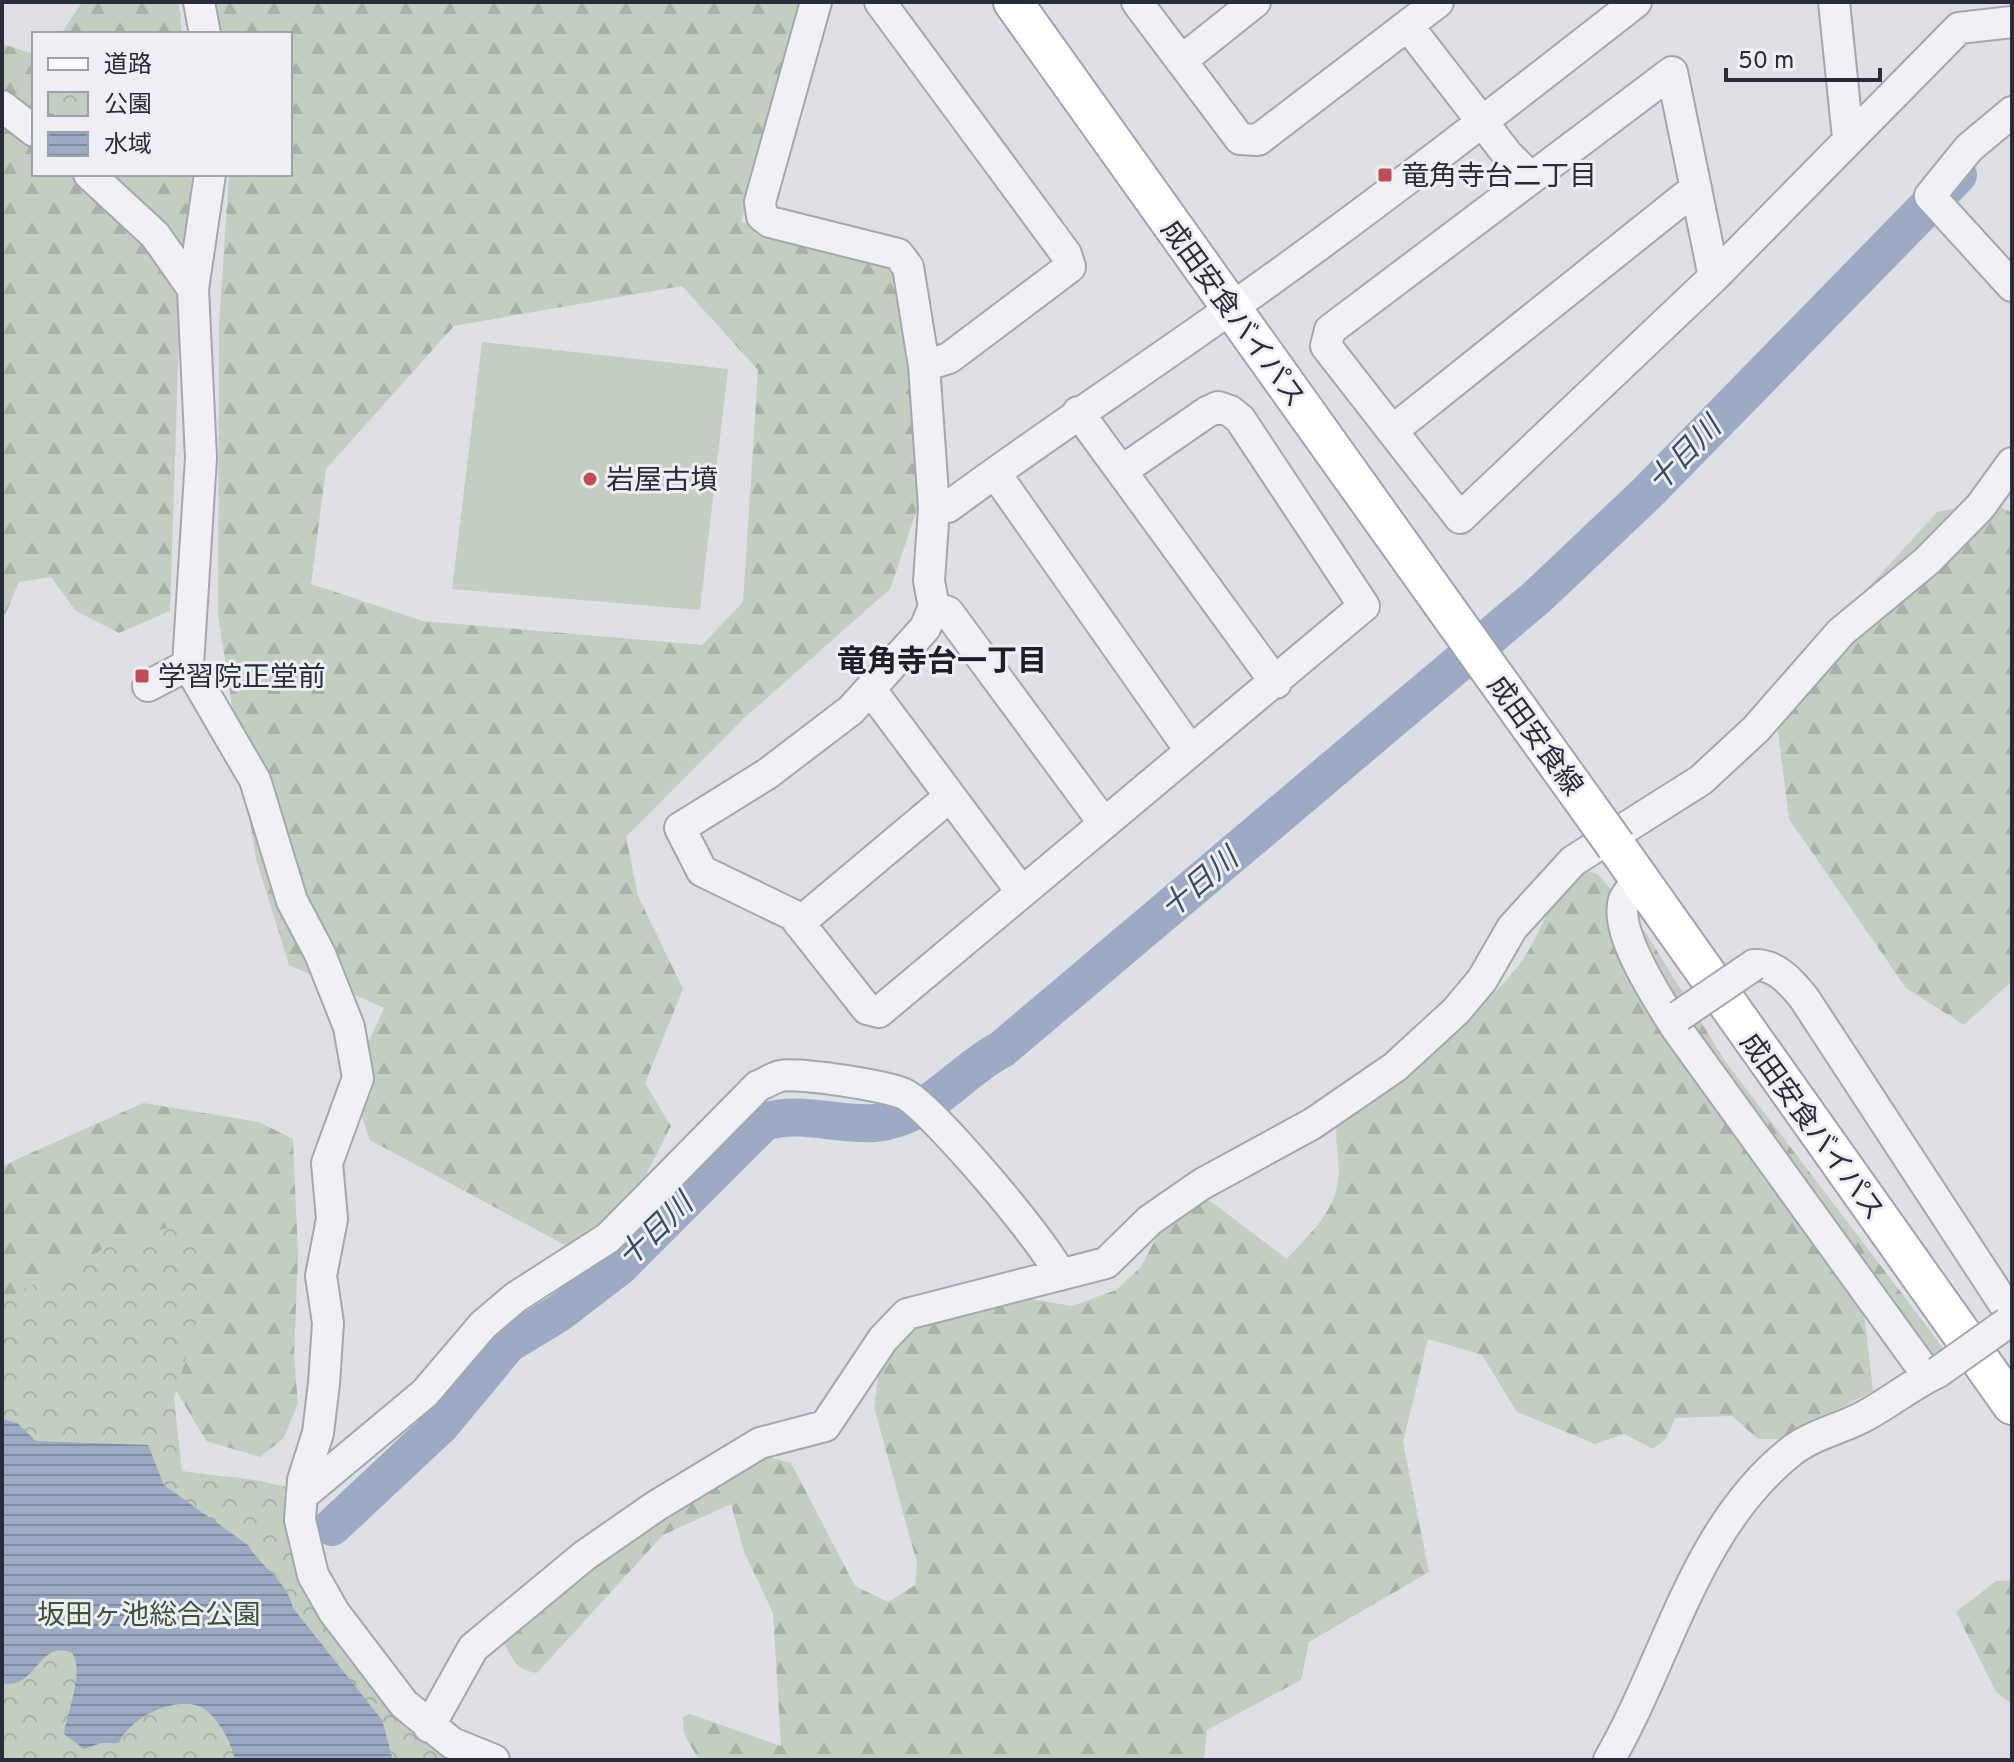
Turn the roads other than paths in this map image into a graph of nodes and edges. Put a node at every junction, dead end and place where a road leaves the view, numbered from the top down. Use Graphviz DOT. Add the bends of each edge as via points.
graph roads {
  1 [pos="199,2"];
  2 [pos="816,2"];
  3 [pos="880,2"];
  4 [pos="1013,2"];
  5 [pos="1137,2"];
  6 [pos="1255,2"];
  7 [pos="1438,2"];
  8 [pos="1636,2"];
  9 [pos="1834,2"];
  10 [pos="2012,22"];
  11 [pos="1408,26"];
  12 [pos="205,32"];
  13 [pos="1181,61"];
  14 [pos="2,106"];
  15 [pos="2012,112"];
  16 [pos="1482,122"];
  17 [pos="32,129"];
  18 [pos="1848,138"];
  19 [pos="91,176"];
  20 [pos="210,176"];
  21 [pos="1531,178"];
  22 [pos="1696,188"];
  23 [pos="1714,277"];
  24 [pos="2012,286"];
  25 [pos="193,289"];
  26 [pos="1231,309"];
  27 [pos="924,366"];
  28 [pos="1078,412"];
  29 [pos="1392,431"];
  30 [pos="2012,463"];
  31 [pos="1123,470"];
  32 [pos="995,473"];
  33 [pos="934,508"];
  34 [pos="934,607"];
  35 [pos="1457,624"];
  36 [pos="188,665"];
  37 [pos="1276,683"];
  38 [pos="148,686"];
  39 [pos="871,690"];
  40 [pos="1190,750"];
  41 [pos="948,798"];
  42 [pos="1103,822"];
  43 [pos="1616,846"];
  44 [pos="1639,879"];
  45 [pos="1021,891"];
  46 [pos="799,923"];
  47 [pos="1678,1023"];
  48 [pos="1060,1275"];
  49 [pos="2010,1319"];
  50 [pos="1933,1374"];
  51 [pos="2012,1405"];
  52 [pos="304,1494"];
  53 [pos="429,1727"];
  54 [pos="494,1760"];
  55 [pos="1609,1760"];
  1 -- 12 [label="street"];
  2 -- 27 [label="street" via="760,202 762,216 898,254 912,281"];
  3 -- 27 [label="street" via="1066,254 1070,267 949,358"];
  4 -- 26 [label="main road, 成田安食バイパス"];
  5 -- 13 [label="street"];
  6 -- 13 [label="street"];
  7 -- 11 [label="street"];
  8 -- 16 [label="street"];
  9 -- 18 [label="street"];
  10 -- 18 [label="street" via="1959,28"];
  11 -- 13 [label="street" via="1258,140 1240,139"];
  11 -- 16 [label="street"];
  14 -- 17 [label="street"];
  15 -- 24 [label="street" via="1969,148 1930,196"];
  16 -- 21 [label="street"];
  16 -- 26 [label="street"];
  18 -- 23 [label="street"];
  19 -- 25 [label="street" via="155,235"];
  20 -- 25 [label="street"];
  21 -- 22 [label="street" via="1672,72"];
  21 -- 29 [label="street" via="1330,330 1326,346"];
  22 -- 23 [label="street"];
  22 -- 29 [label="street"];
  23 -- 29 [label="street" via="1460,518"];
  25 -- 36 [label="street" via="201,458"];
  26 -- 28 [label="street"];
  26 -- 35 [label="main road, 成田安食バイパス"];
  27 -- 33 [label="street"];
  28 -- 31 [label="street"];
  28 -- 32 [label="street"];
  30 -- 48 [label="street" via="1980,507 1927,561 1841,632 1756,729 1701,780 1573,861 1512,928 1482,980 1456,1011 1395,1067 1312,1124 1202,1184 1150,1220 1106,1263"];
  31 -- 37 [label="street"];
  31 -- 37 [label="street" via="1218,407 1240,419 1364,606"];
  32 -- 33 [label="street" via="948,507"];
  32 -- 40 [label="street"];
  33 -- 34 [label="street" via="929,581"];
  34 -- 39 [label="street" via="925,628"];
  34 -- 42 [label="street" via="948,612"];
  35 -- 43 [label="main road, 成田安食線, bridge"];
  36 -- 38 [label="street"];
  36 -- 52 [label="street" via="255,780 292,901 349,1027 358,1078 327,1163 332,1219 321,1276 328,1323 324,1383"];
  37 -- 40 [label="street"];
  39 -- 41 [label="street"];
  39 -- 46 [label="street" via="767,774 680,828 702,871 793,915"];
  40 -- 42 [label="street"];
  41 -- 45 [label="street"];
  41 -- 46 [label="street"];
  42 -- 45 [label="street"];
  43 -- 44 [label="main road, 成田安食バイパス"];
  44 -- 47 [label="street" via="1624,899 1623,917 1645,978"];
  44 -- 51 [label="main road, 成田安食バイパス"];
  45 -- 46 [label="street" via="879,1012 867,1009"];
  47 -- 49 [label="street, bridge" via="1754,965 1789,980"];
  47 -- 50 [label="street"];
  48 -- 52 [label="street" via="1002,1197 922,1105 889,1090 782,1075 758,1086 608,1238 516,1297 483,1325 425,1393"];
  48 -- 53 [label="street" via="907,1314 883,1339 825,1426 760,1443 584,1556 473,1648"];
  49 -- 50 [label="street, bridge"];
  50 -- 55 [label="street" via="1867,1415 1812,1437 1754,1488 1704,1556"];
  52 -- 53 [label="street" via="300,1520 313,1575 334,1612"];
  53 -- 54 [label="street"];
}
